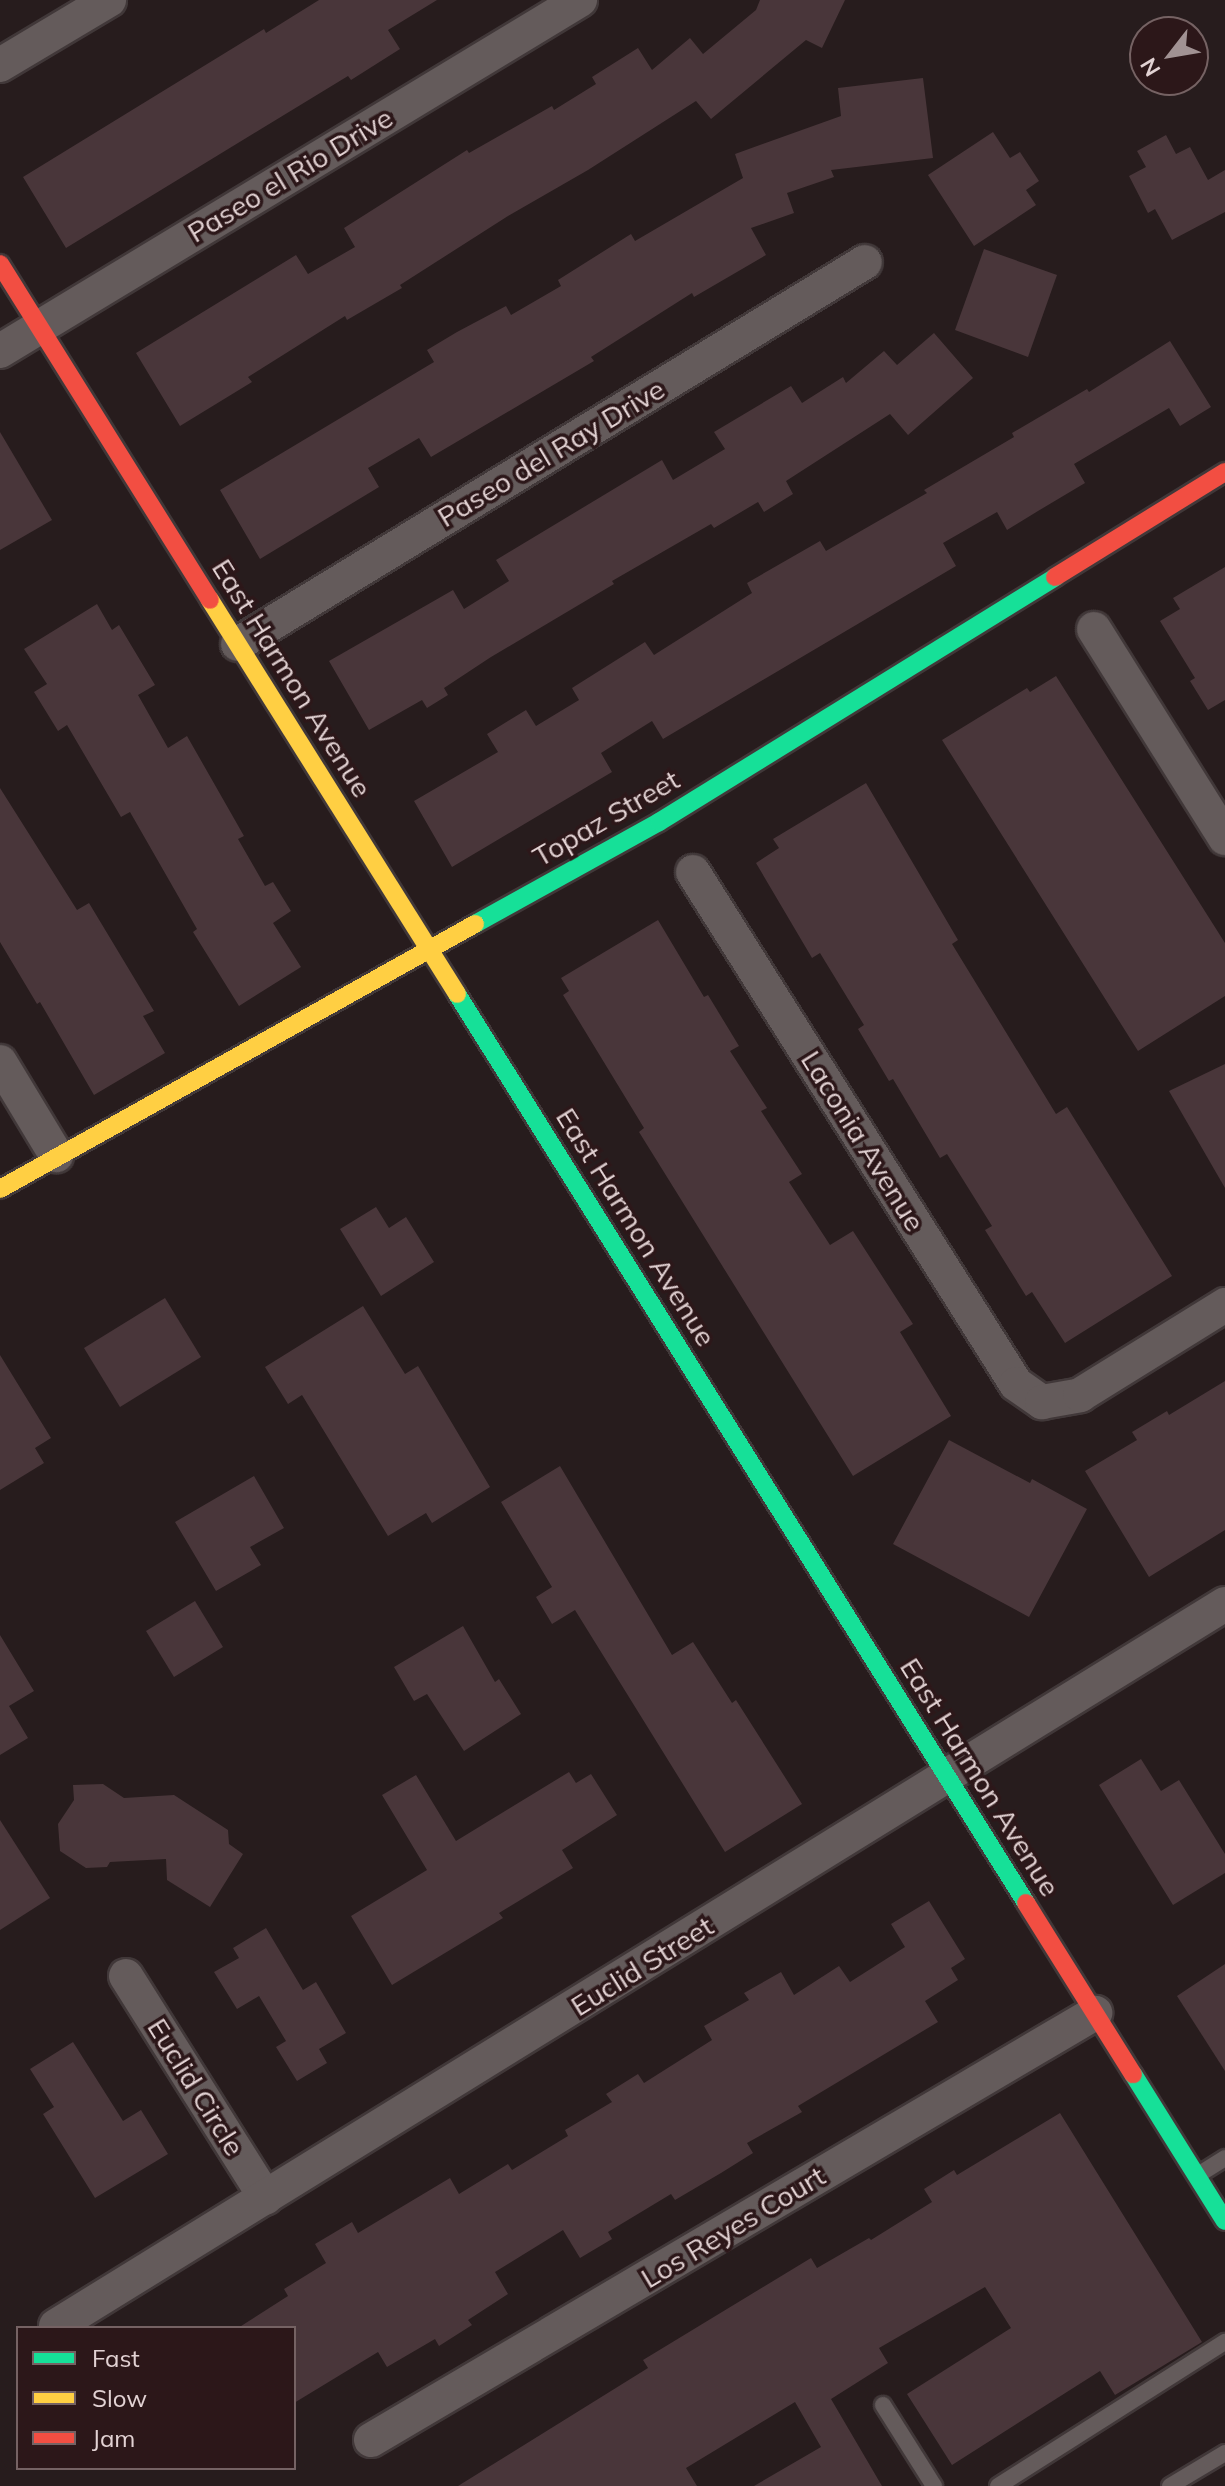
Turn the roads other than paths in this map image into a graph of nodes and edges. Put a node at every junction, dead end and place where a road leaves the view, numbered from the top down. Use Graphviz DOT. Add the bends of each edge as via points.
graph roads {
  1 [pos="109,0"];
  2 [pos="580,0"];
  3 [pos="0,65"];
  4 [pos="865,262"];
  5 [pos="0,264"];
  6 [pos="39,326"];
  7 [pos="0,351"];
  8 [pos="1225,472"];
  9 [pos="1094,629"];
  10 [pos="238,644"];
  11 [pos="1225,838"];
  12 [pos="693,872"];
  13 [pos="429,949"];
  14 [pos="0,1062"];
  15 [pos="56,1155"];
  16 [pos="0,1189"];
  17 [pos="1225,1305"];
  18 [pos="1225,1604"];
  19 [pos="948,1778"];
  20 [pos="126,1976"];
  21 [pos="1095,2013"];
  22 [pos="1225,2158"];
  23 [pos="1197,2176"];
  24 [pos="266,2198"];
  25 [pos="1225,2221"];
  26 [pos="56,2326"];
  27 [pos="1225,2342"];
  28 [pos="883,2405"];
  29 [pos="371,2440"];
  30 [pos="1225,2453"];
  31 [pos="934,2486"];
  32 [pos="998,2486"];
  33 [pos="1170,2486"];
  1 -- 3 [label="street"];
  2 -- 6 [label="street, Paseo el Rio Drive"];
  4 -- 10 [label="street, Paseo del Ray Drive"];
  5 -- 6 [label="main road, East Harmon Avenue"];
  6 -- 7 [label="street, Paseo el Rio Drive"];
  6 -- 10 [label="main road, East Harmon Avenue"];
  8 -- 13 [label="main road, Topaz Street" via="659,822"];
  9 -- 11 [label="street"];
  10 -- 13 [label="main road, East Harmon Avenue"];
  12 -- 17 [label="street, Laconia Avenue" via="1016,1384 1042,1402 1080,1395"];
  13 -- 15 [label="main road, Topaz Street"];
  13 -- 19 [label="main road, East Harmon Avenue"];
  14 -- 15 [label="street"];
  15 -- 16 [label="main road, Topaz Street"];
  18 -- 19 [label="street, Euclid Street"];
  19 -- 21 [label="main road, East Harmon Avenue"];
  19 -- 24 [label="street, Euclid Street"];
  20 -- 24 [label="street, Euclid Circle"];
  21 -- 23 [label="main road, East Harmon Avenue"];
  21 -- 29 [label="street, Los Reyes Court"];
  22 -- 23 [label="lane"];
  23 -- 25 [label="main road, East Harmon Avenue"];
  24 -- 26 [label="street, Euclid Street"];
  27 -- 32 [label="lane"];
  28 -- 31 [label="lane"];
  30 -- 33 [label="lane"];
}
